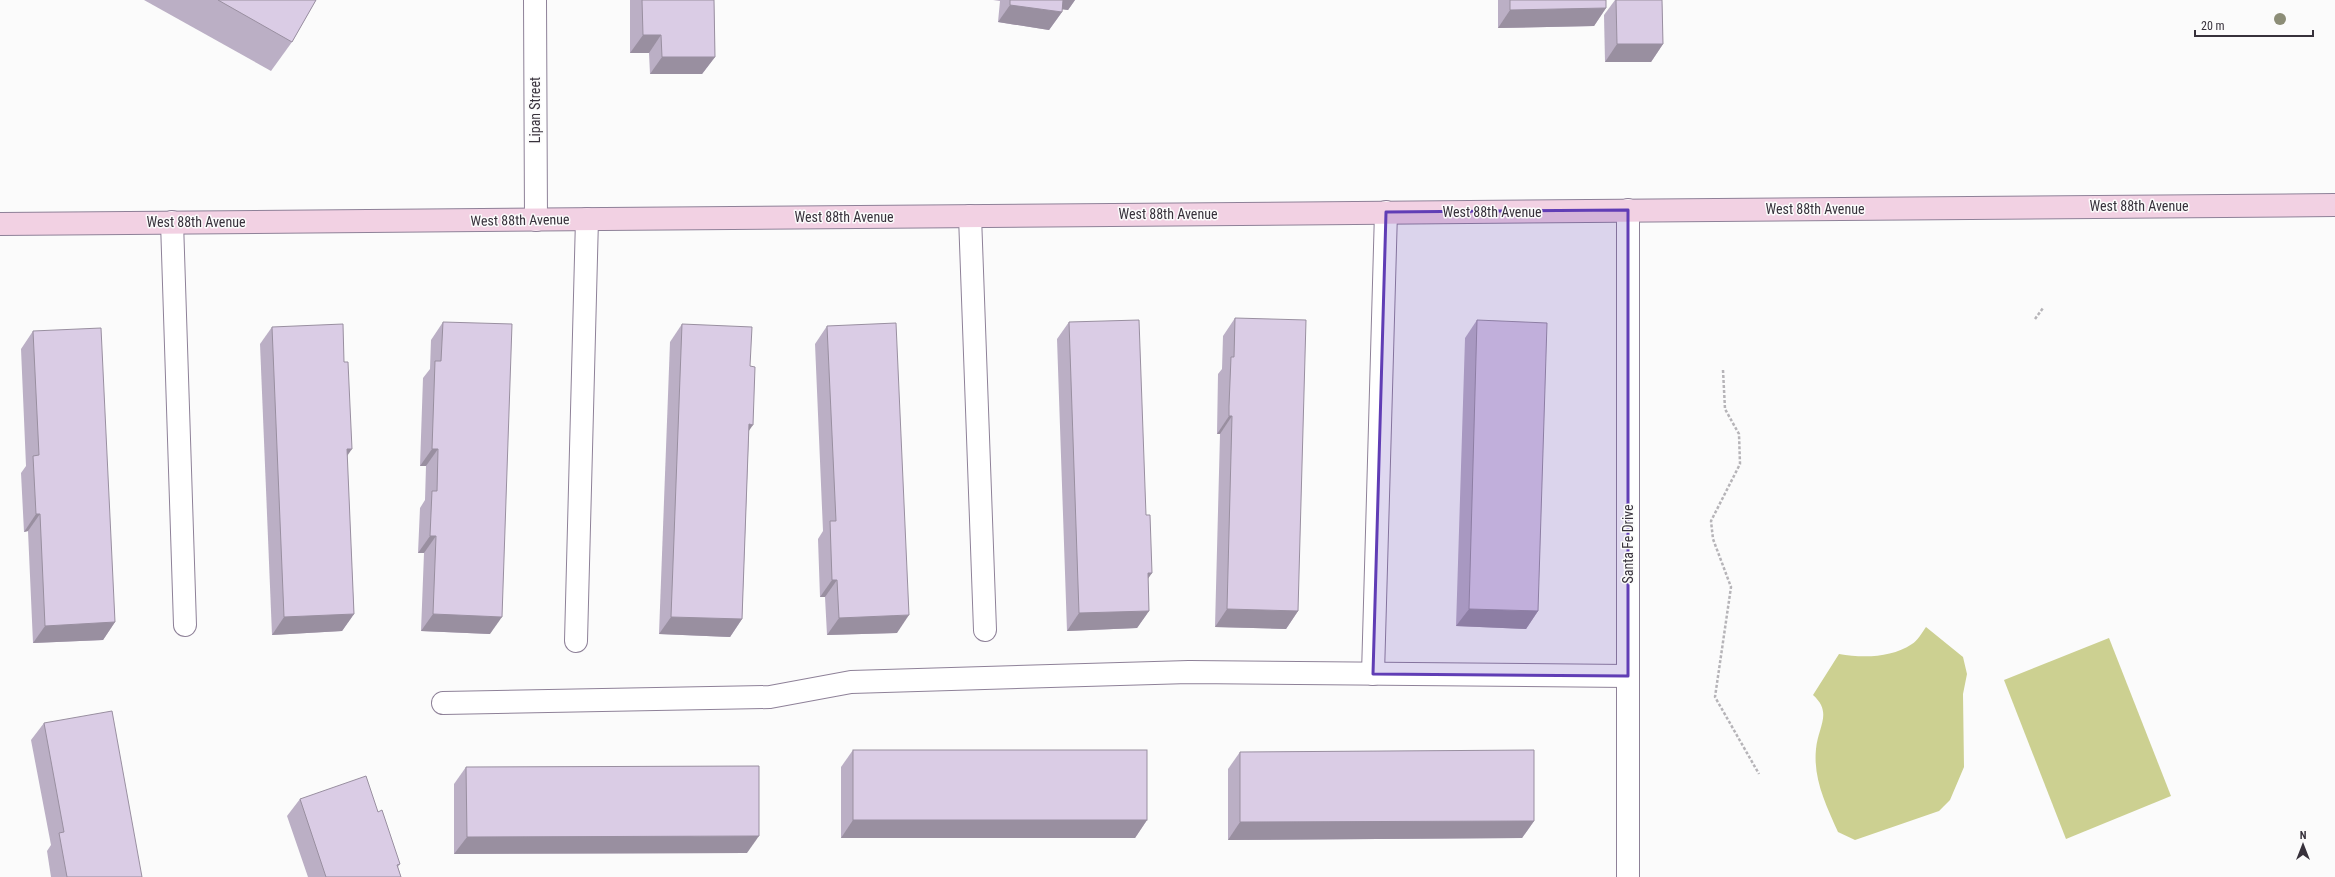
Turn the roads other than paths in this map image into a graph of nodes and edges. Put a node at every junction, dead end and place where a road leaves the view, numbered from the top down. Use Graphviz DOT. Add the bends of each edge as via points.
graph roads {
  1 [pos="535,0"];
  2 [pos="2335,205"];
  3 [pos="1628,210"];
  4 [pos="1386,212"];
  5 [pos="970,216"];
  6 [pos="587,219"];
  7 [pos="536,220"];
  8 [pos="172,222"];
  9 [pos="0,224"];
  10 [pos="185,625"];
  11 [pos="985,630"];
  12 [pos="576,640"];
  13 [pos="1373,674"];
  14 [pos="1628,676"];
  15 [pos="443,703"];
  16 [pos="1628,877"];
  1 -- 7 [label="street, Lipan Street"];
  2 -- 3 [label="main road, West 88th Avenue"];
  3 -- 4 [label="main road, West 88th Avenue"];
  3 -- 14 [label="street, Santa Fe Drive"];
  4 -- 5 [label="main road, West 88th Avenue"];
  4 -- 13 [label="street"];
  5 -- 6 [label="main road, West 88th Avenue"];
  5 -- 11 [label="street"];
  6 -- 7 [label="main road, West 88th Avenue"];
  6 -- 12 [label="street"];
  7 -- 8 [label="main road, West 88th Avenue"];
  8 -- 9 [label="main road, West 88th Avenue"];
  8 -- 10 [label="street"];
  13 -- 14 [label="street"];
  13 -- 15 [label="street" via="1189,672 851,682 770,697"];
  14 -- 16 [label="street, Santa Fe Drive"];
}
